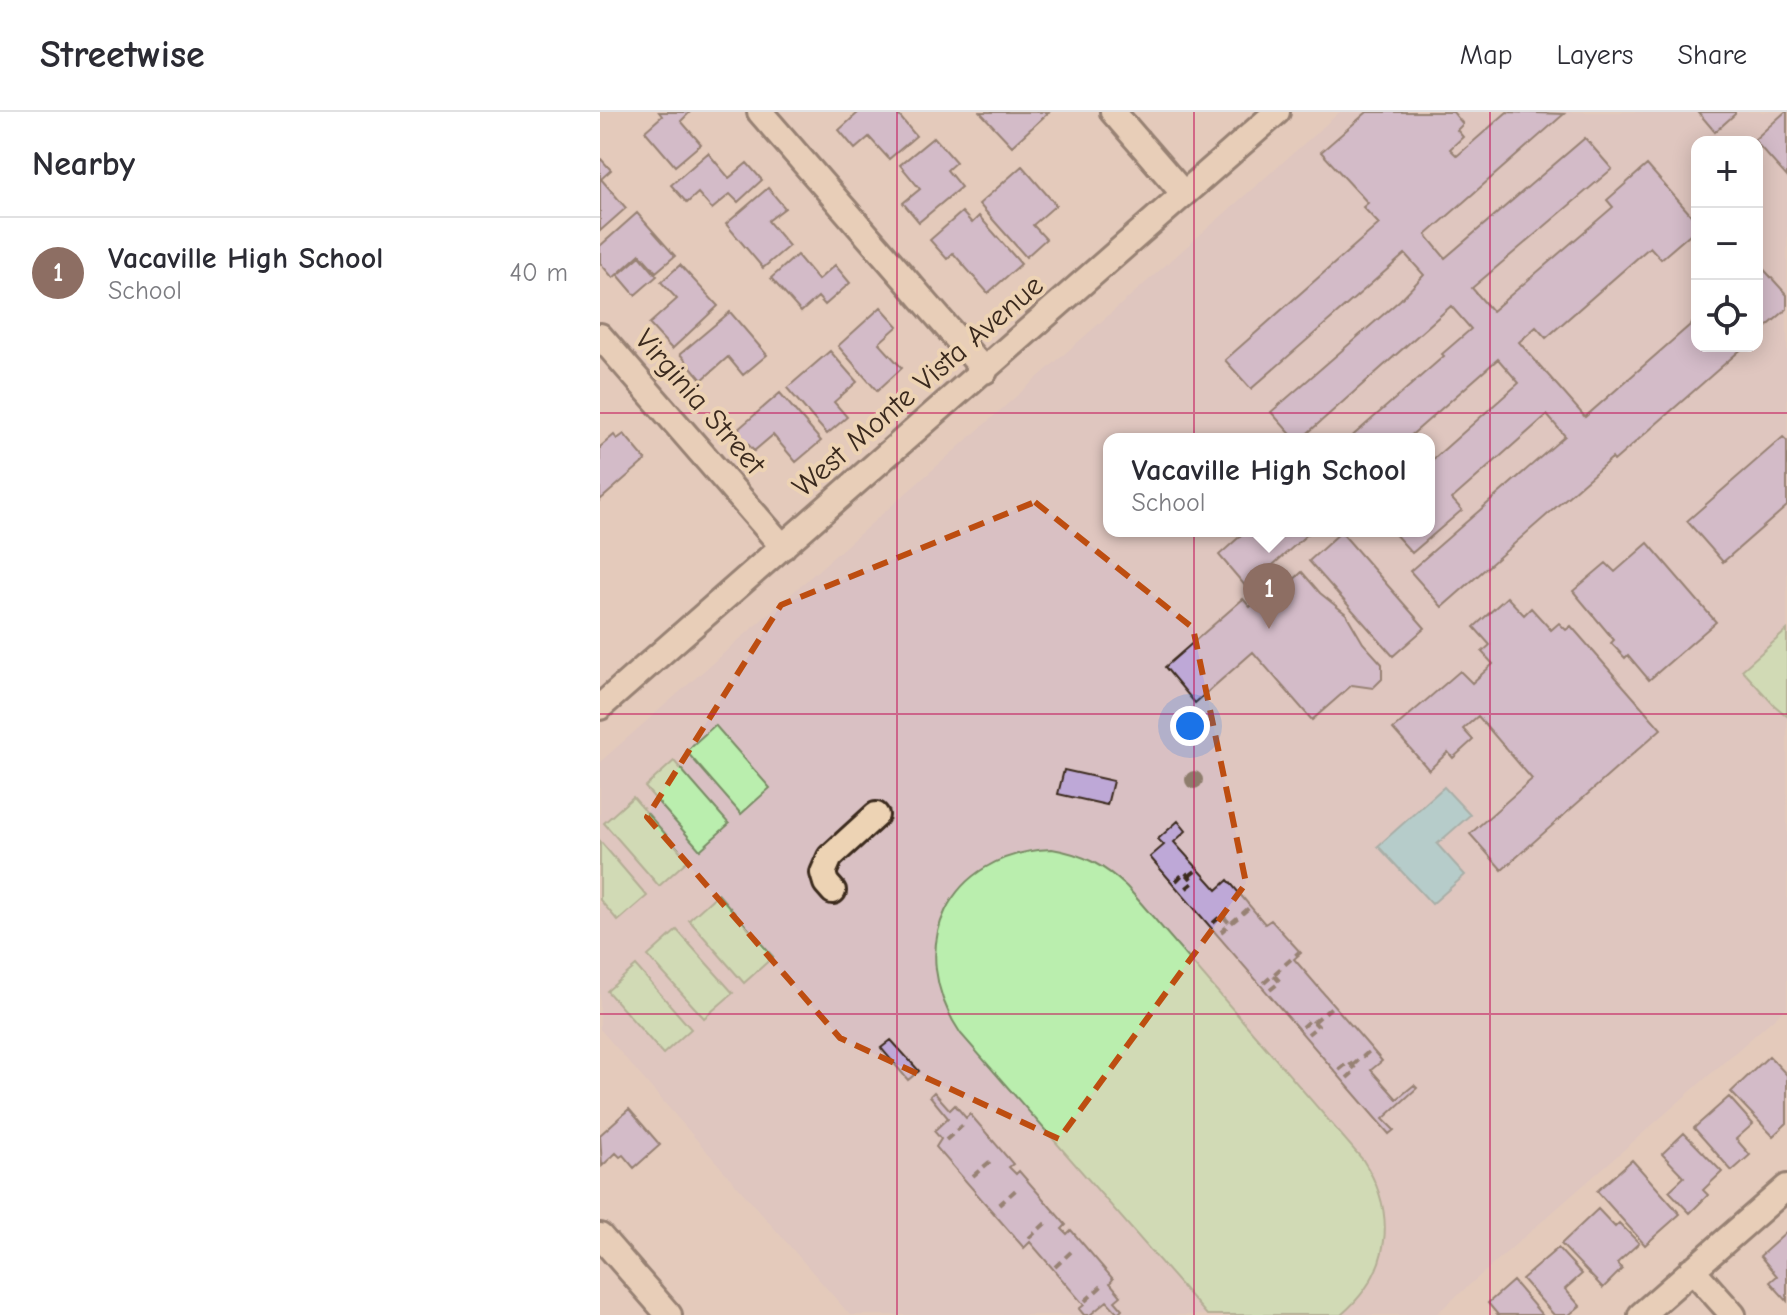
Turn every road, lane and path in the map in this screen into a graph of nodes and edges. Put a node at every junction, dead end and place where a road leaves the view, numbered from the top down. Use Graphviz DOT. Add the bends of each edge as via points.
graph roads {
  1 [pos="760,112"];
  2 [pos="1113,112"];
  3 [pos="1277,112"];
  4 [pos="1184,194"];
  5 [pos="600,336"];
  6 [pos="985,371"];
  7 [pos="783,547"];
  8 [pos="600,707"];
  9 [pos="876,815"];
  10 [pos="1198,869"];
  11 [pos="1189,876"];
  12 [pos="1176,881"];
  13 [pos="1184,890"];
  14 [pos="833,891"];
  15 [pos="1250,907"];
  16 [pos="1213,923"];
  17 [pos="1230,924"];
  18 [pos="1221,932"];
  19 [pos="1299,952"];
  20 [pos="1273,974"];
  21 [pos="1264,983"];
  22 [pos="1270,990"];
  23 [pos="1334,1005"];
  24 [pos="1314,1022"];
  25 [pos="1302,1027"];
  26 [pos="1308,1034"];
  27 [pos="1372,1049"];
  28 [pos="1352,1066"];
  29 [pos="1339,1070"];
  30 [pos="1347,1078"];
  31 [pos="964,1124"];
  32 [pos="946,1140"];
  33 [pos="994,1158"];
  34 [pos="973,1176"];
  35 [pos="1019,1187"];
  36 [pos="1787,1187"];
  37 [pos="999,1205"];
  38 [pos="1048,1221"];
  39 [pos="600,1236"];
  40 [pos="1029,1238"];
  41 [pos="1074,1249"];
  42 [pos="1055,1267"];
  43 [pos="1692,1269"];
  44 [pos="1104,1284"];
  45 [pos="1085,1301"];
  46 [pos="669,1315"];
  47 [pos="1641,1315"];
  48 [pos="1733,1315"];
  1 -- 6 [label="street"];
  2 -- 4 [label="street"];
  3 -- 4 [label="street, West Monte Vista Avenue"];
  4 -- 6 [label="street, West Monte Vista Avenue"];
  5 -- 7 [label="street, Virginia Street"];
  6 -- 7 [label="street, West Monte Vista Avenue"];
  7 -- 8 [label="street, West Monte Vista Avenue"];
  9 -- 14 [label="street" via="830,857 823,873"];
  10 -- 11 [label="path"];
  11 -- 12 [label="path" via="1185,872"];
  11 -- 13 [label="path" via="1194,882"];
  15 -- 17 [label="path"];
  16 -- 17 [label="path" via="1222,915"];
  17 -- 18 [label="path"];
  19 -- 20 [label="path"];
  20 -- 21 [label="path"];
  20 -- 22 [label="path" via="1280,982"];
  23 -- 24 [label="path"];
  24 -- 25 [label="path"];
  24 -- 26 [label="path" via="1318,1026"];
  27 -- 28 [label="path"];
  28 -- 29 [label="path" via="1349,1062"];
  28 -- 30 [label="path" via="1356,1070"];
  31 -- 32 [label="path"];
  33 -- 34 [label="path"];
  35 -- 37 [label="path"];
  36 -- 43 [label="street"];
  38 -- 40 [label="path"];
  39 -- 46 [label="street"];
  41 -- 42 [label="path"];
  43 -- 47 [label="street"];
  43 -- 48 [label="street"];
  44 -- 45 [label="path"];
}
